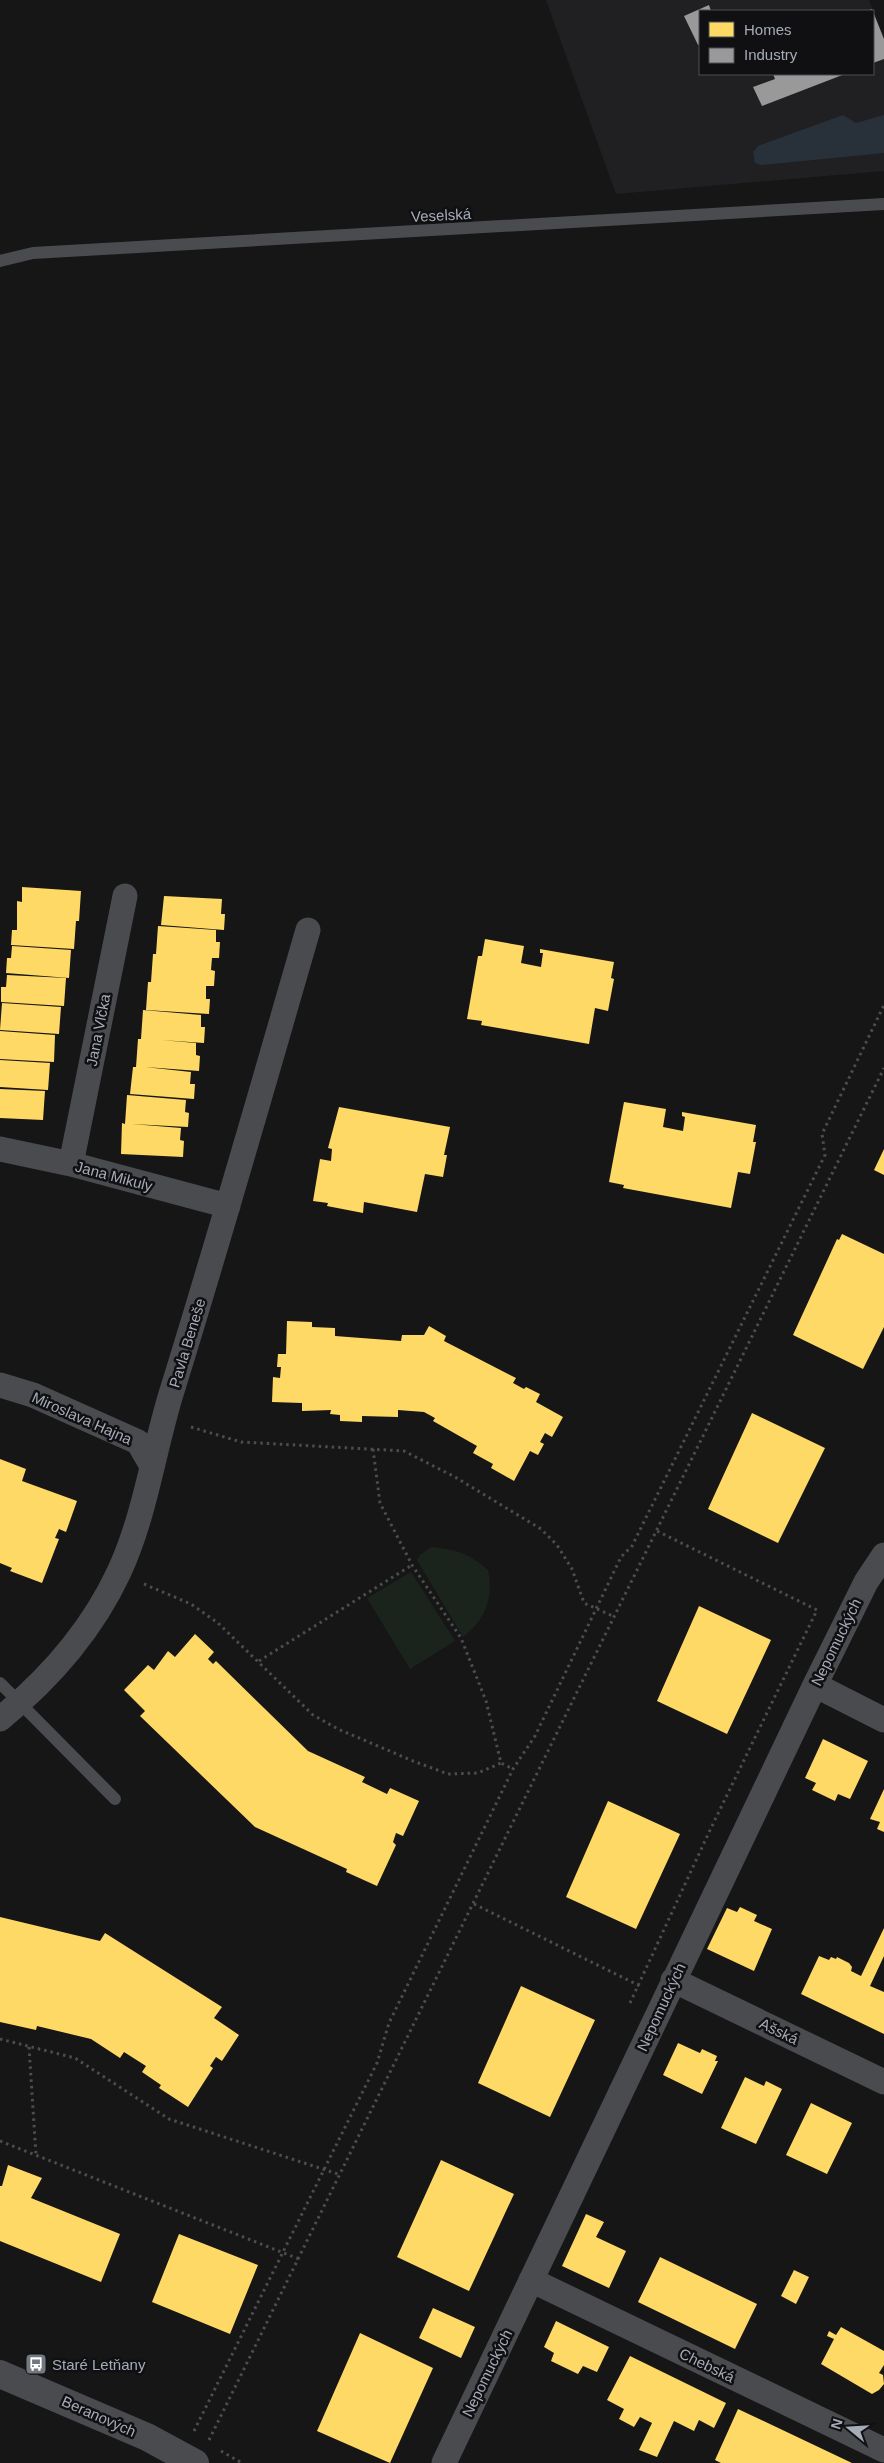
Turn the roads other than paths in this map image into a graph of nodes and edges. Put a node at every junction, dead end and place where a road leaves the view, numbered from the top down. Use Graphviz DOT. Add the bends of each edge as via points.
graph roads {
  1 [pos="884,204"];
  2 [pos="0,261"];
  3 [pos="125,896"];
  4 [pos="308,930"];
  5 [pos="0,1149"];
  6 [pos="71,1164"];
  7 [pos="228,1206"];
  8 [pos="0,1385"];
  9 [pos="152,1466"];
  10 [pos="884,1555"];
  11 [pos="0,1683"];
  12 [pos="815,1685"];
  13 [pos="20,1702"];
  14 [pos="0,1719"];
  15 [pos="884,1720"];
  16 [pos="115,1799"];
  17 [pos="669,1989"];
  18 [pos="884,2082"];
  19 [pos="531,2280"];
  20 [pos="0,2374"];
  21 [pos="884,2450"];
  22 [pos="207,2451"];
  23 [pos="444,2463"];
  1 -- 2 [label="lane, Veselská" via="33,253"];
  3 -- 6 [label="street, Jana Vlčka"];
  4 -- 7 [label="street, Pavla Beneše"];
  5 -- 6 [label="street, Jana Mikuly"];
  6 -- 7 [label="street, Jana Mikuly"];
  7 -- 9 [label="street, Pavla Beneše"];
  8 -- 9 [label="street, Miroslava Hajna" via="33,1394 138,1442"];
  9 -- 13 [label="street, Pavla Beneše" via="143,1504 119,1572 88,1625 52,1672"];
  10 -- 12 [label="street, Nepomuckých" via="866,1582"];
  11 -- 13 [label="lane"];
  12 -- 15 [label="street"];
  12 -- 17 [label="street, Nepomuckých"];
  13 -- 14 [label="street, Pavla Beneše"];
  13 -- 16 [label="lane"];
  17 -- 18 [label="street, Ašská"];
  17 -- 19 [label="street, Nepomuckých"];
  19 -- 21 [label="street, Chebská"];
  19 -- 23 [label="street, Nepomuckých"];
  20 -- 22 [label="street, Beranových" via="147,2437"];
}
